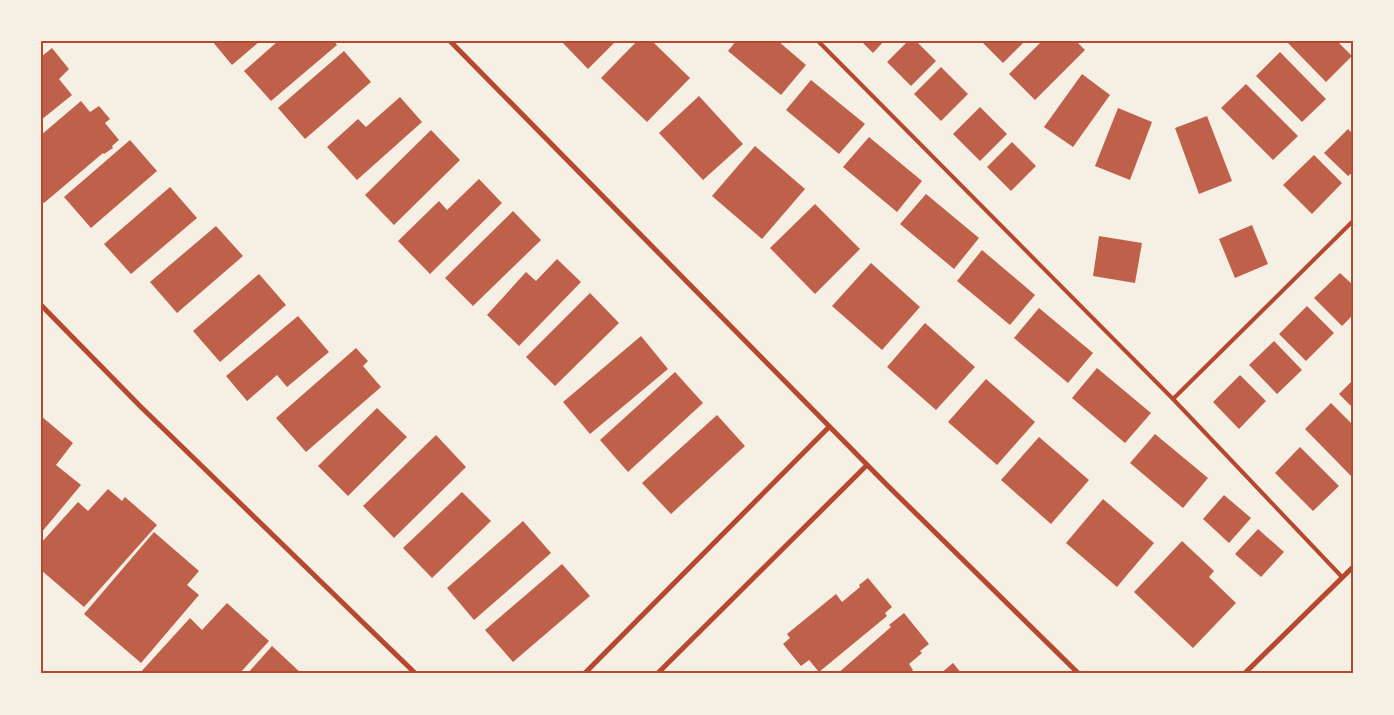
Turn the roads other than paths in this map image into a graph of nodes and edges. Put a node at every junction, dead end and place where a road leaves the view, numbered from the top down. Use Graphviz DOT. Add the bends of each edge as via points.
graph roads {
  1 [pos="450,41"];
  2 [pos="818,41"];
  3 [pos="1353,221"];
  4 [pos="41,305"];
  5 [pos="1173,399"];
  6 [pos="829,427"];
  7 [pos="866,465"];
  8 [pos="1353,567"];
  9 [pos="1342,577"];
  10 [pos="416,674"];
  11 [pos="584,674"];
  12 [pos="658,674"];
  13 [pos="1079,674"];
  14 [pos="1244,674"];
  1 -- 6 [label="street"];
  2 -- 5 [label="lane"];
  3 -- 5 [label="lane"];
  4 -- 10 [label="street"];
  5 -- 9 [label="lane"];
  6 -- 7 [label="street"];
  6 -- 11 [label="street"];
  7 -- 12 [label="street"];
  7 -- 13 [label="street"];
  8 -- 9 [label="street"];
  9 -- 14 [label="street"];
}
